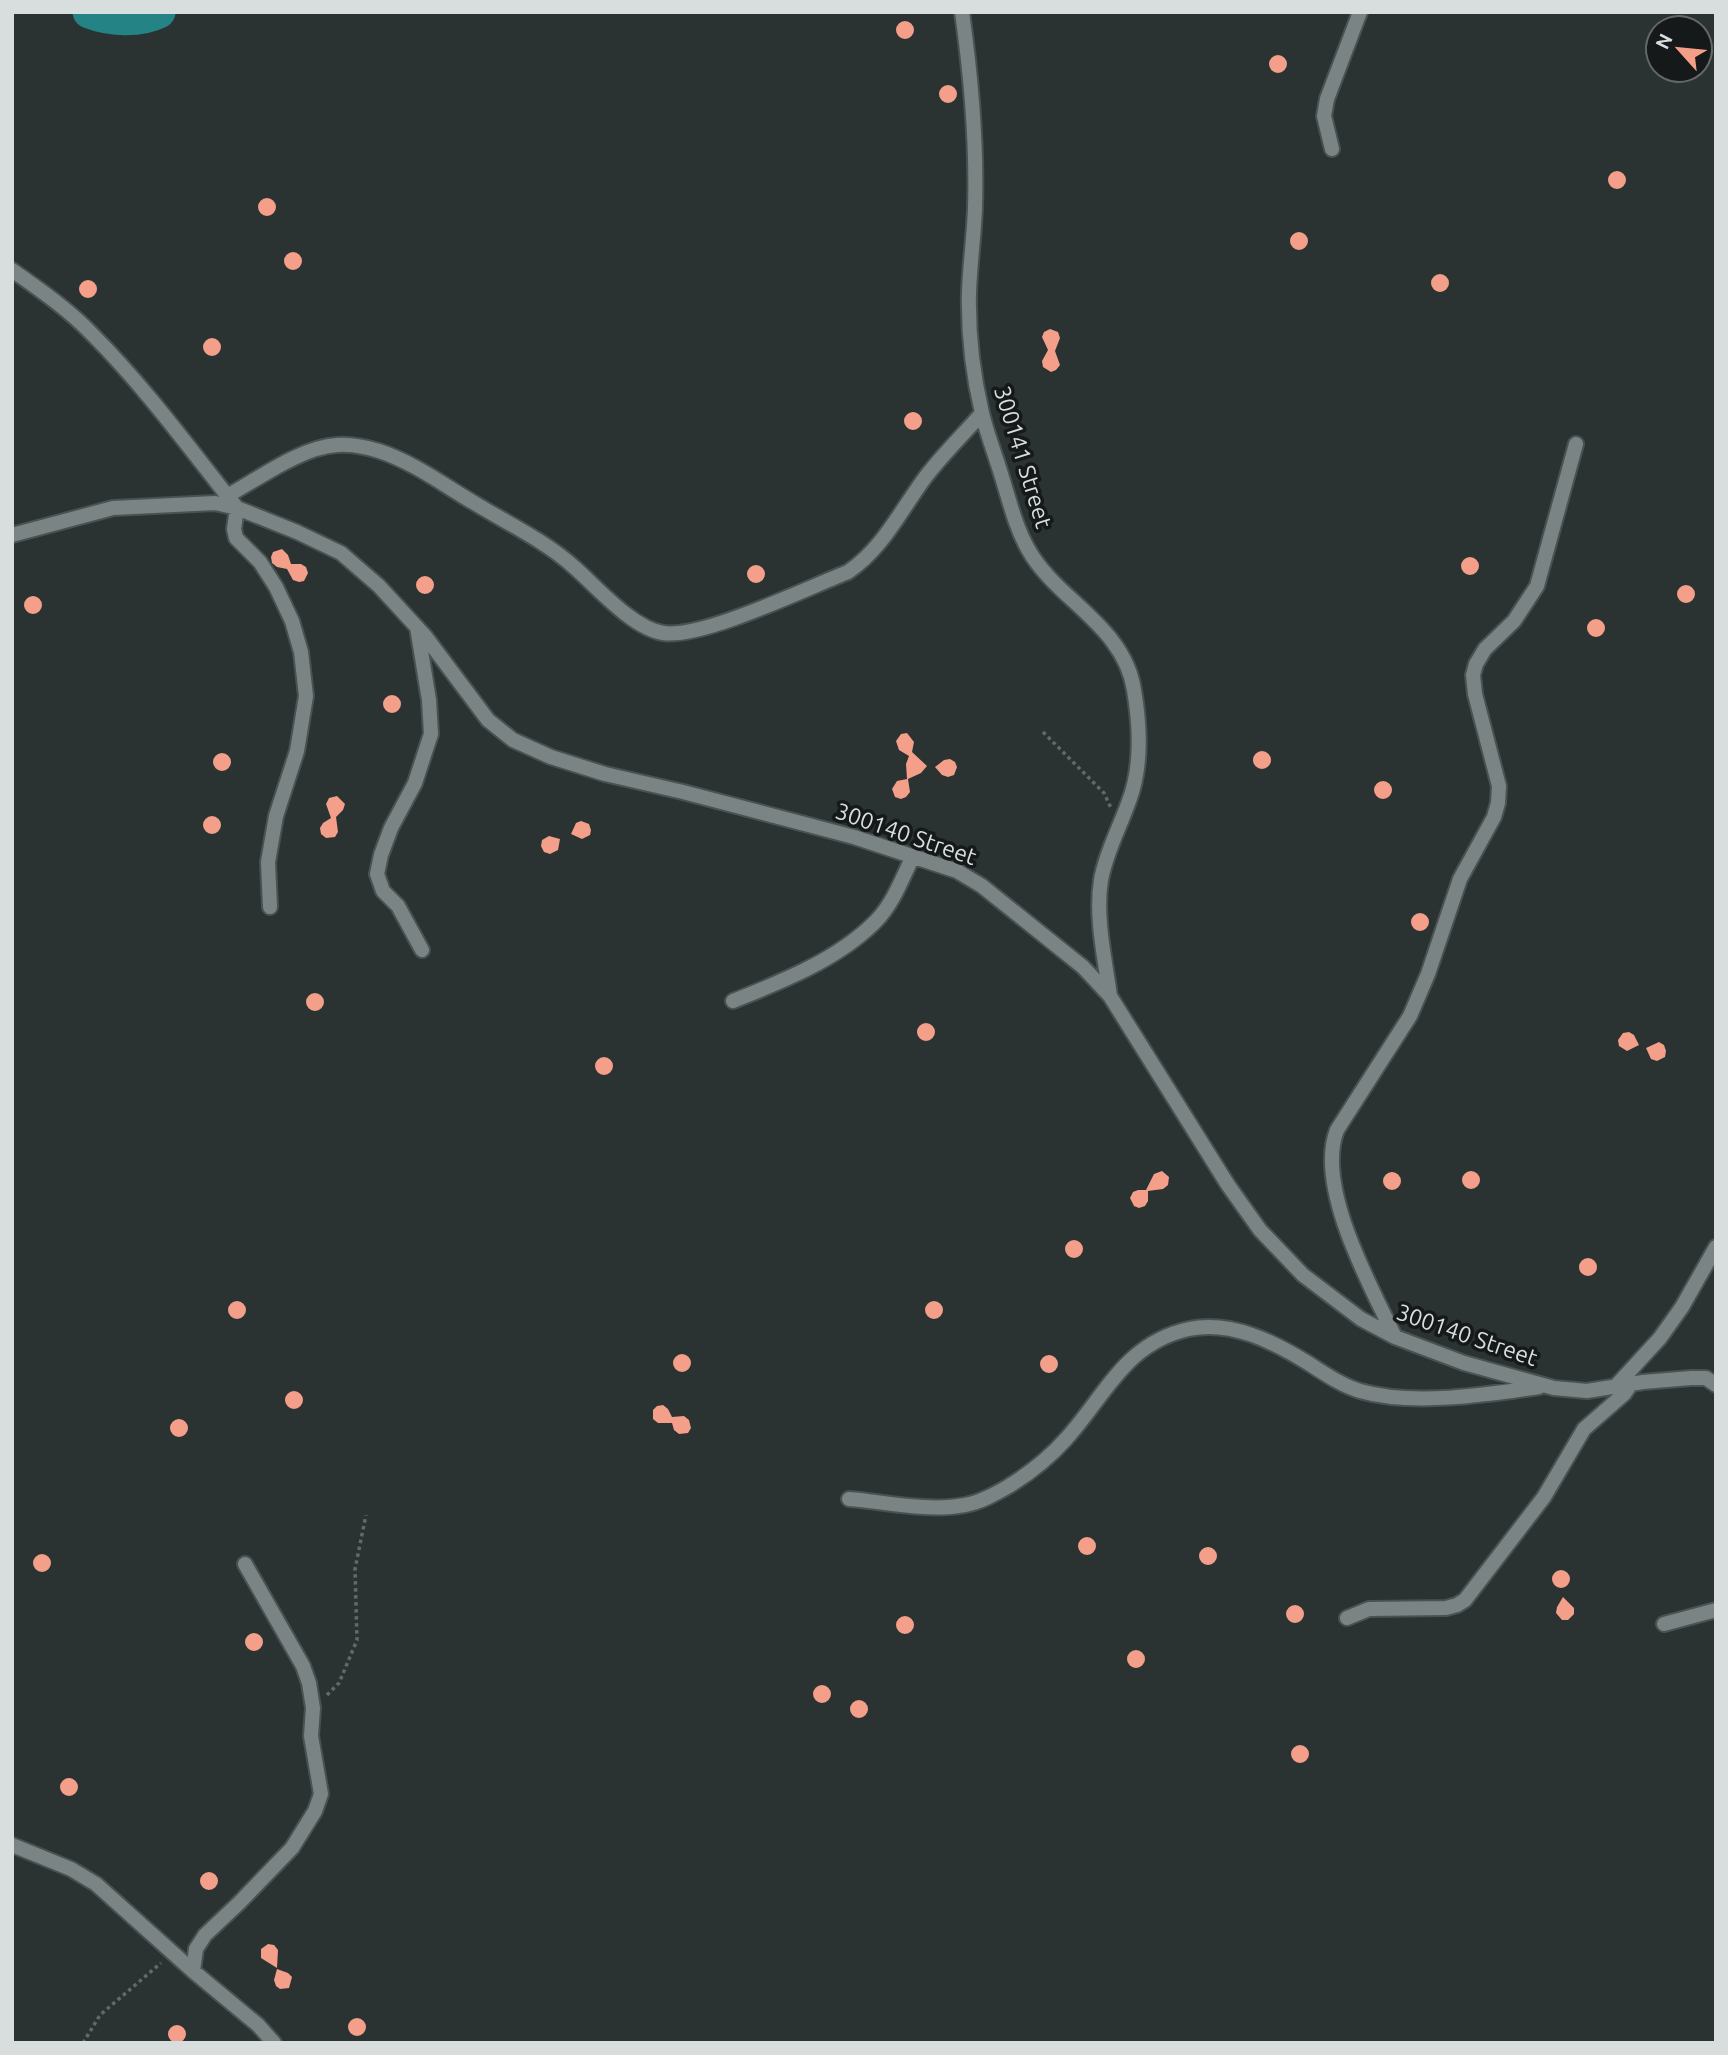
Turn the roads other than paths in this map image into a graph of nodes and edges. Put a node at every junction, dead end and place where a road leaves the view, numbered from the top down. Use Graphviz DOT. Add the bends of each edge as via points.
graph roads {
  1 [pos="962,12"];
  2 [pos="1360,12"];
  3 [pos="1332,149"];
  4 [pos="12,270"];
  5 [pos="982,413"];
  6 [pos="1576,444"];
  7 [pos="232,502"];
  8 [pos="12,535"];
  9 [pos="417,627"];
  10 [pos="913,856"];
  11 [pos="271,907"];
  12 [pos="422,950"];
  13 [pos="1110,996"];
  14 [pos="733,1001"];
  15 [pos="1716,1247"];
  16 [pos="1395,1337"];
  17 [pos="1631,1384"];
  18 [pos="1716,1385"];
  19 [pos="1545,1386"];
  20 [pos="1615,1387"];
  21 [pos="849,1499"];
  22 [pos="245,1564"];
  23 [pos="1716,1610"];
  24 [pos="1347,1618"];
  25 [pos="1664,1624"];
  26 [pos="12,1845"];
  27 [pos="192,1971"];
  28 [pos="274,2043"];
  1 -- 5 [label="street, 300141 Street" via="971,75 975,205 969,294"];
  2 -- 3 [label="street" via="1327,99 1324,117"];
  4 -- 7 [label="street" via="54,299 92,334"];
  5 -- 7 [label="street" via="926,476 864,561 848,572 708,627 680,632 663,633 632,618 541,542 379,451 336,445 317,449 298,456"];
  5 -- 13 [label="street, 300141 Street" via="1028,550 1119,649 1134,688 1137,769 1100,881"];
  6 -- 16 [label="street" via="1537,586 1514,621 1485,649 1473,675 1499,803 1460,879 1410,1016 1337,1129 1332,1144 1331,1166 1339,1201 1356,1253"];
  7 -- 8 [label="street, 300140 Street" via="114,508"];
  7 -- 9 [label="street, 300140 Street" via="341,553"];
  7 -- 11 [label="street" via="236,538 260,562 292,621 306,696 298,751 276,816 268,862"];
  9 -- 10 [label="street, 300140 Street" via="488,720 513,740 605,774"];
  9 -- 12 [label="street" via="431,734 377,874"];
  10 -- 13 [label="street, 300140 Street" via="957,871 982,886 1083,967"];
  10 -- 14 [label="street" via="894,897 875,922 813,965"];
  13 -- 16 [label="street, 300140 Street" via="1260,1230 1303,1275 1361,1319"];
  15 -- 20 [label="street" via="1660,1338"];
  16 -- 19 [label="street, 300140 Street"];
  17 -- 18 [label="street, 300140 Street" via="1706,1378"];
  17 -- 20 [label="street, 300140 Street"];
  17 -- 24 [label="street" via="1584,1429 1544,1497 1465,1600 1446,1608 1369,1609"];
  19 -- 20 [label="street, 300140 Street" via="1587,1391"];
  19 -- 21 [label="street" via="1409,1398 1378,1395 1339,1382 1260,1337 1214,1326 1191,1329 1164,1336 1142,1349 1119,1369 1065,1441 993,1496 941,1507"];
  22 -- 27 [label="street" via="309,1683 311,1736 321,1794 292,1848 205,1935 196,1949"];
  23 -- 25 [label="street"];
  26 -- 27 [label="street" via="96,1884"];
  27 -- 28 [label="street"];
}
